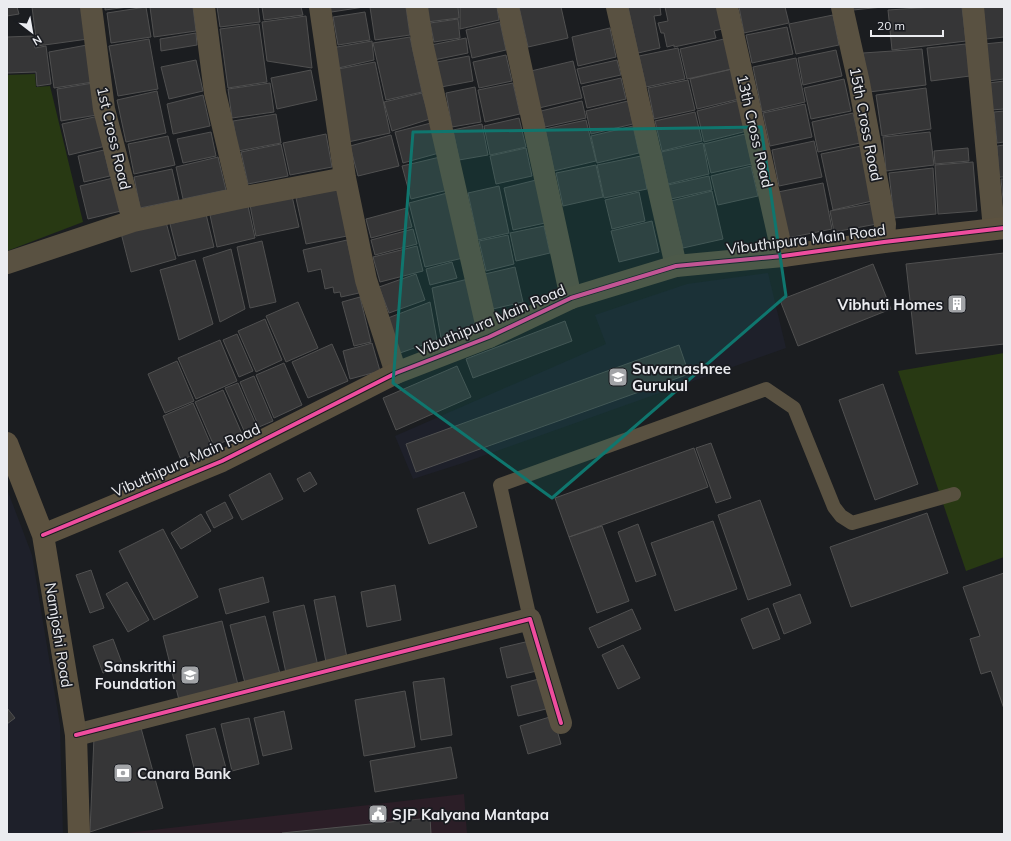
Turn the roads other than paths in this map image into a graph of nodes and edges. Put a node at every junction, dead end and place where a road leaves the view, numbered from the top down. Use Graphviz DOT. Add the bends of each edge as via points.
graph roads {
  1 [pos="91,7"];
  2 [pos="204,7"];
  3 [pos="320,7"];
  4 [pos="418,7"];
  5 [pos="508,7"];
  6 [pos="617,7"];
  7 [pos="727,7"];
  8 [pos="842,7"];
  9 [pos="973,7"];
  10 [pos="345,178"];
  11 [pos="240,198"];
  12 [pos="133,221"];
  13 [pos="999,229"];
  14 [pos="884,242"];
  15 [pos="783,256"];
  16 [pos="7,263"];
  17 [pos="676,266"];
  18 [pos="571,298"];
  19 [pos="489,337"];
  20 [pos="396,373"];
  21 [pos="7,443"];
  22 [pos="954,494"];
  23 [pos="43,534"];
  24 [pos="530,618"];
  25 [pos="560,723"];
  26 [pos="76,735"];
  27 [pos="79,834"];
  1 -- 12 [label="street, 1st Cross Road" via="104,109"];
  2 -- 11 [label="street" via="215,93"];
  3 -- 10 [label="street"];
  4 -- 19 [label="street" via="423,47"];
  5 -- 18 [label="street"];
  6 -- 17 [label="street"];
  7 -- 15 [label="street, 13th Cross Road"];
  8 -- 14 [label="street, 15th Cross Road" via="885,224"];
  9 -- 13 [label="street"];
  10 -- 11 [label="street"];
  10 -- 20 [label="street" via="366,280"];
  11 -- 12 [label="street"];
  12 -- 16 [label="street"];
  13 -- 14 [label="street, Vibuthipura Main Road"];
  14 -- 15 [label="street, Vibuthipura Main Road"];
  15 -- 17 [label="street, Vibuthipura Main Road"];
  17 -- 18 [label="street, Vibuthipura Main Road"];
  18 -- 19 [label="street, Vibuthipura Main Road"];
  19 -- 20 [label="street, Vibuthipura Main Road"];
  20 -- 23 [label="street, Vibuthipura Main Road" via="222,461"];
  21 -- 23 [label="street, Namjoshi Road"];
  22 -- 24 [label="lane" via="852,523 841,516 834,507 794,408 766,390 500,485"];
  23 -- 26 [label="street, Namjoshi Road"];
  24 -- 25 [label="street"];
  24 -- 26 [label="street"];
  26 -- 27 [label="street, Namjoshi Road"];
}
